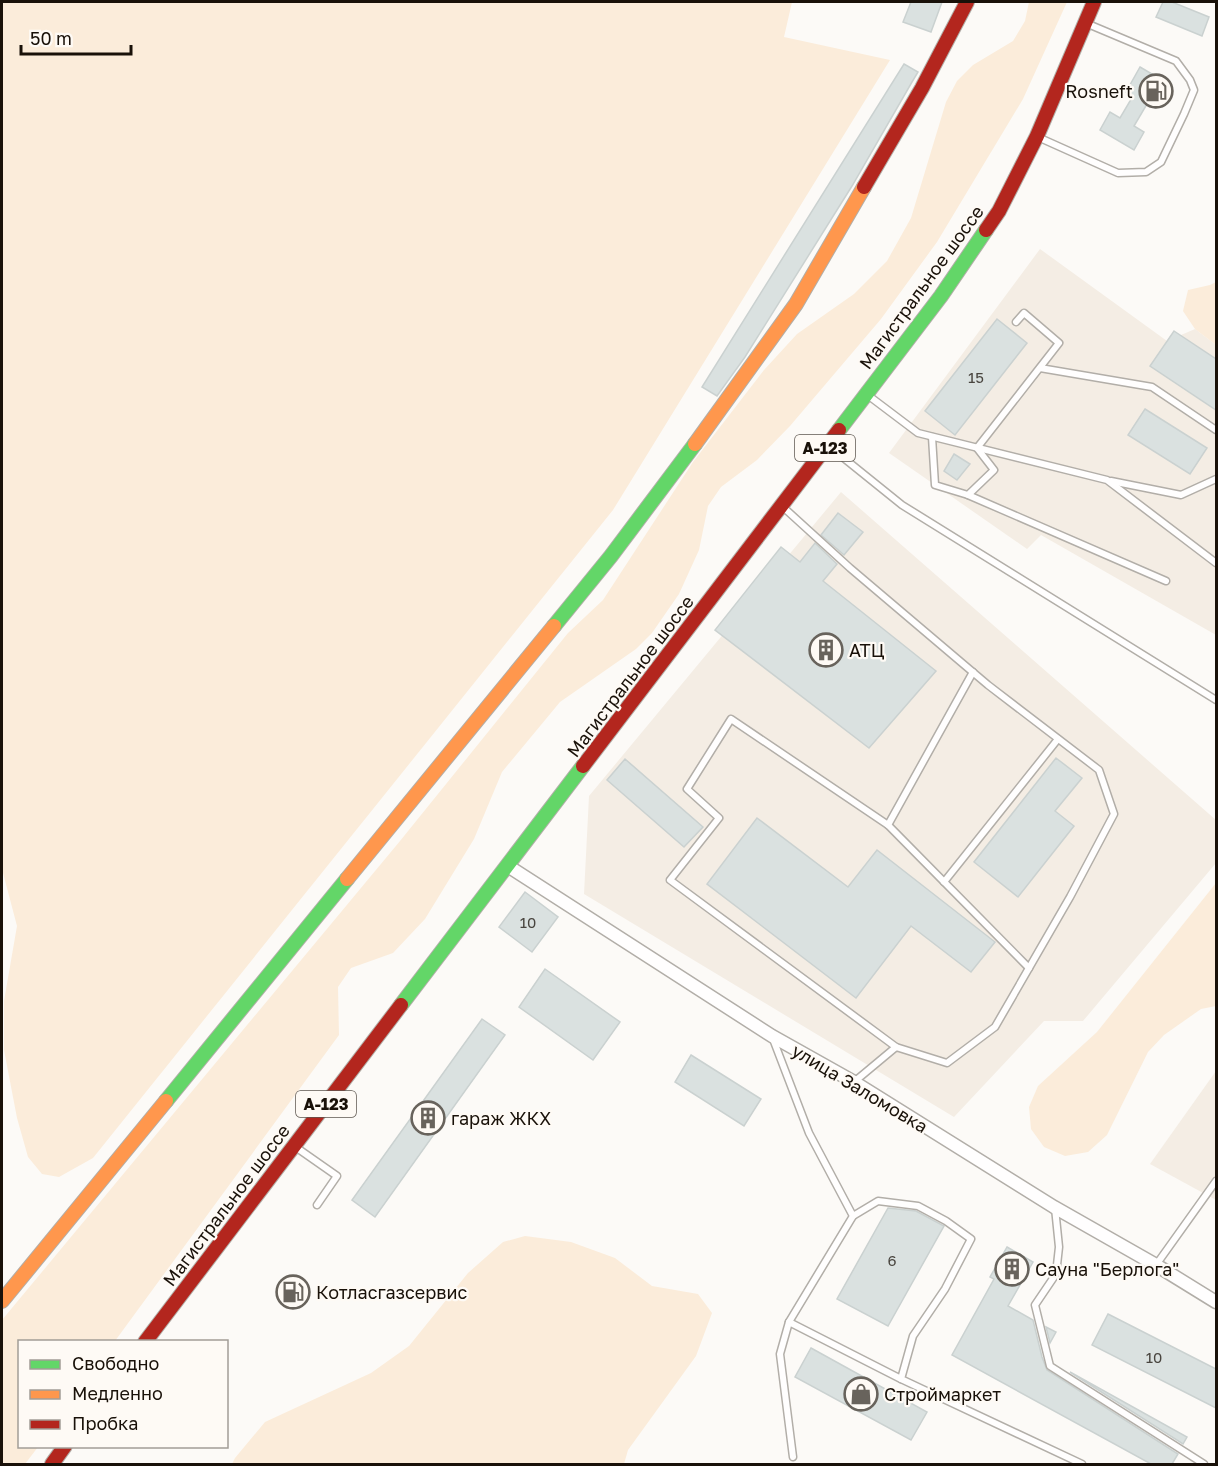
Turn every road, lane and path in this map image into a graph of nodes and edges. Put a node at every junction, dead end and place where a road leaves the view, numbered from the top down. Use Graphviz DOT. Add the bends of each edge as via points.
graph roads {
  1 [pos="967,2"];
  2 [pos="1094,2"];
  3 [pos="1086,24"];
  4 [pos="1037,136"];
  5 [pos="1016,321"];
  6 [pos="1040,368"];
  7 [pos="866,394"];
  8 [pos="1216,430"];
  9 [pos="932,437"];
  10 [pos="828,445"];
  11 [pos="977,448"];
  12 [pos="1216,479"];
  13 [pos="1107,480"];
  14 [pos="968,495"];
  15 [pos="782,506"];
  16 [pos="1216,563"];
  17 [pos="1166,581"];
  18 [pos="974,672"];
  19 [pos="1216,700"];
  20 [pos="1058,739"];
  21 [pos="888,825"];
  22 [pos="508,866"];
  23 [pos="944,882"];
  24 [pos="1029,968"];
  25 [pos="772,1036"];
  26 [pos="896,1047"];
  27 [pos="854,1082"];
  28 [pos="294,1146"];
  29 [pos="1216,1180"];
  30 [pos="317,1204"];
  31 [pos="1054,1208"];
  32 [pos="853,1216"];
  33 [pos="1156,1265"];
  34 [pos="2,1301"];
  35 [pos="1216,1302"];
  36 [pos="789,1322"];
  37 [pos="146,1340"];
  38 [pos="901,1379"];
  39 [pos="64,1448"];
  40 [pos="793,1457"];
  41 [pos="52,1464"];
  42 [pos="1082,1464"];
  43 [pos="1203,1464"];
  1 -- 34 [label="main road" via="922,88 796,304 671,477 611,556"];
  2 -- 3 [label="main road, Магистральное шоссе / А-123"];
  3 -- 4 [label="main road, Магистральное шоссе / А-123"];
  3 -- 4 [label="lane" via="1176,61 1194,90 1184,114 1161,162 1146,172 1118,173"];
  4 -- 7 [label="main road, Магистральное шоссе / А-123" via="999,210 941,296"];
  5 -- 6 [label="lane" via="1024,313 1059,343"];
  6 -- 8 [label="lane" via="1152,387"];
  6 -- 11 [label="lane"];
  7 -- 9 [label="lane" via="918,433"];
  7 -- 10 [label="main road, Магистральное шоссе / А-123"];
  9 -- 11 [label="lane"];
  9 -- 14 [label="lane" via="935,484"];
  10 -- 15 [label="main road, Магистральное шоссе / А-123"];
  10 -- 19 [label="lane" via="902,505"];
  11 -- 13 [label="lane"];
  11 -- 14 [label="lane" via="994,470"];
  12 -- 13 [label="lane" via="1180,495"];
  13 -- 16 [label="lane"];
  14 -- 17 [label="lane"];
  15 -- 18 [label="lane"];
  15 -- 22 [label="main road, Магистральное шоссе / А-123"];
  18 -- 20 [label="lane"];
  18 -- 21 [label="lane"];
  20 -- 23 [label="lane"];
  20 -- 24 [label="lane" via="1099,770 1114,814"];
  21 -- 23 [label="lane"];
  21 -- 26 [label="lane" via="730,719 687,789 719,818 670,880"];
  22 -- 25 [label="street, улица Заломовка"];
  22 -- 28 [label="main road, Магистральное шоссе / А-123"];
  23 -- 24 [label="lane"];
  24 -- 26 [label="lane" via="995,1026 947,1063"];
  25 -- 27 [label="street, улица Заломовка"];
  25 -- 32 [label="lane" via="809,1133"];
  26 -- 27 [label="lane"];
  27 -- 31 [label="street, улица Заломовка"];
  28 -- 30 [label="lane" via="337,1176"];
  28 -- 37 [label="main road, Магистральное шоссе / А-123"];
  29 -- 33 [label="lane"];
  31 -- 33 [label="street, улица Заломовка"];
  31 -- 43 [label="lane" via="1059,1246 1056,1274 1035,1305 1050,1366"];
  32 -- 36 [label="lane"];
  32 -- 38 [label="lane" via="878,1201 918,1206 971,1239 945,1289 913,1336"];
  33 -- 35 [label="street, улица Заломовка"];
  36 -- 38 [label="lane"];
  36 -- 40 [label="lane" via="780,1354"];
  38 -- 42 [label="lane"];
  39 -- 41 [label="main road"];
}
